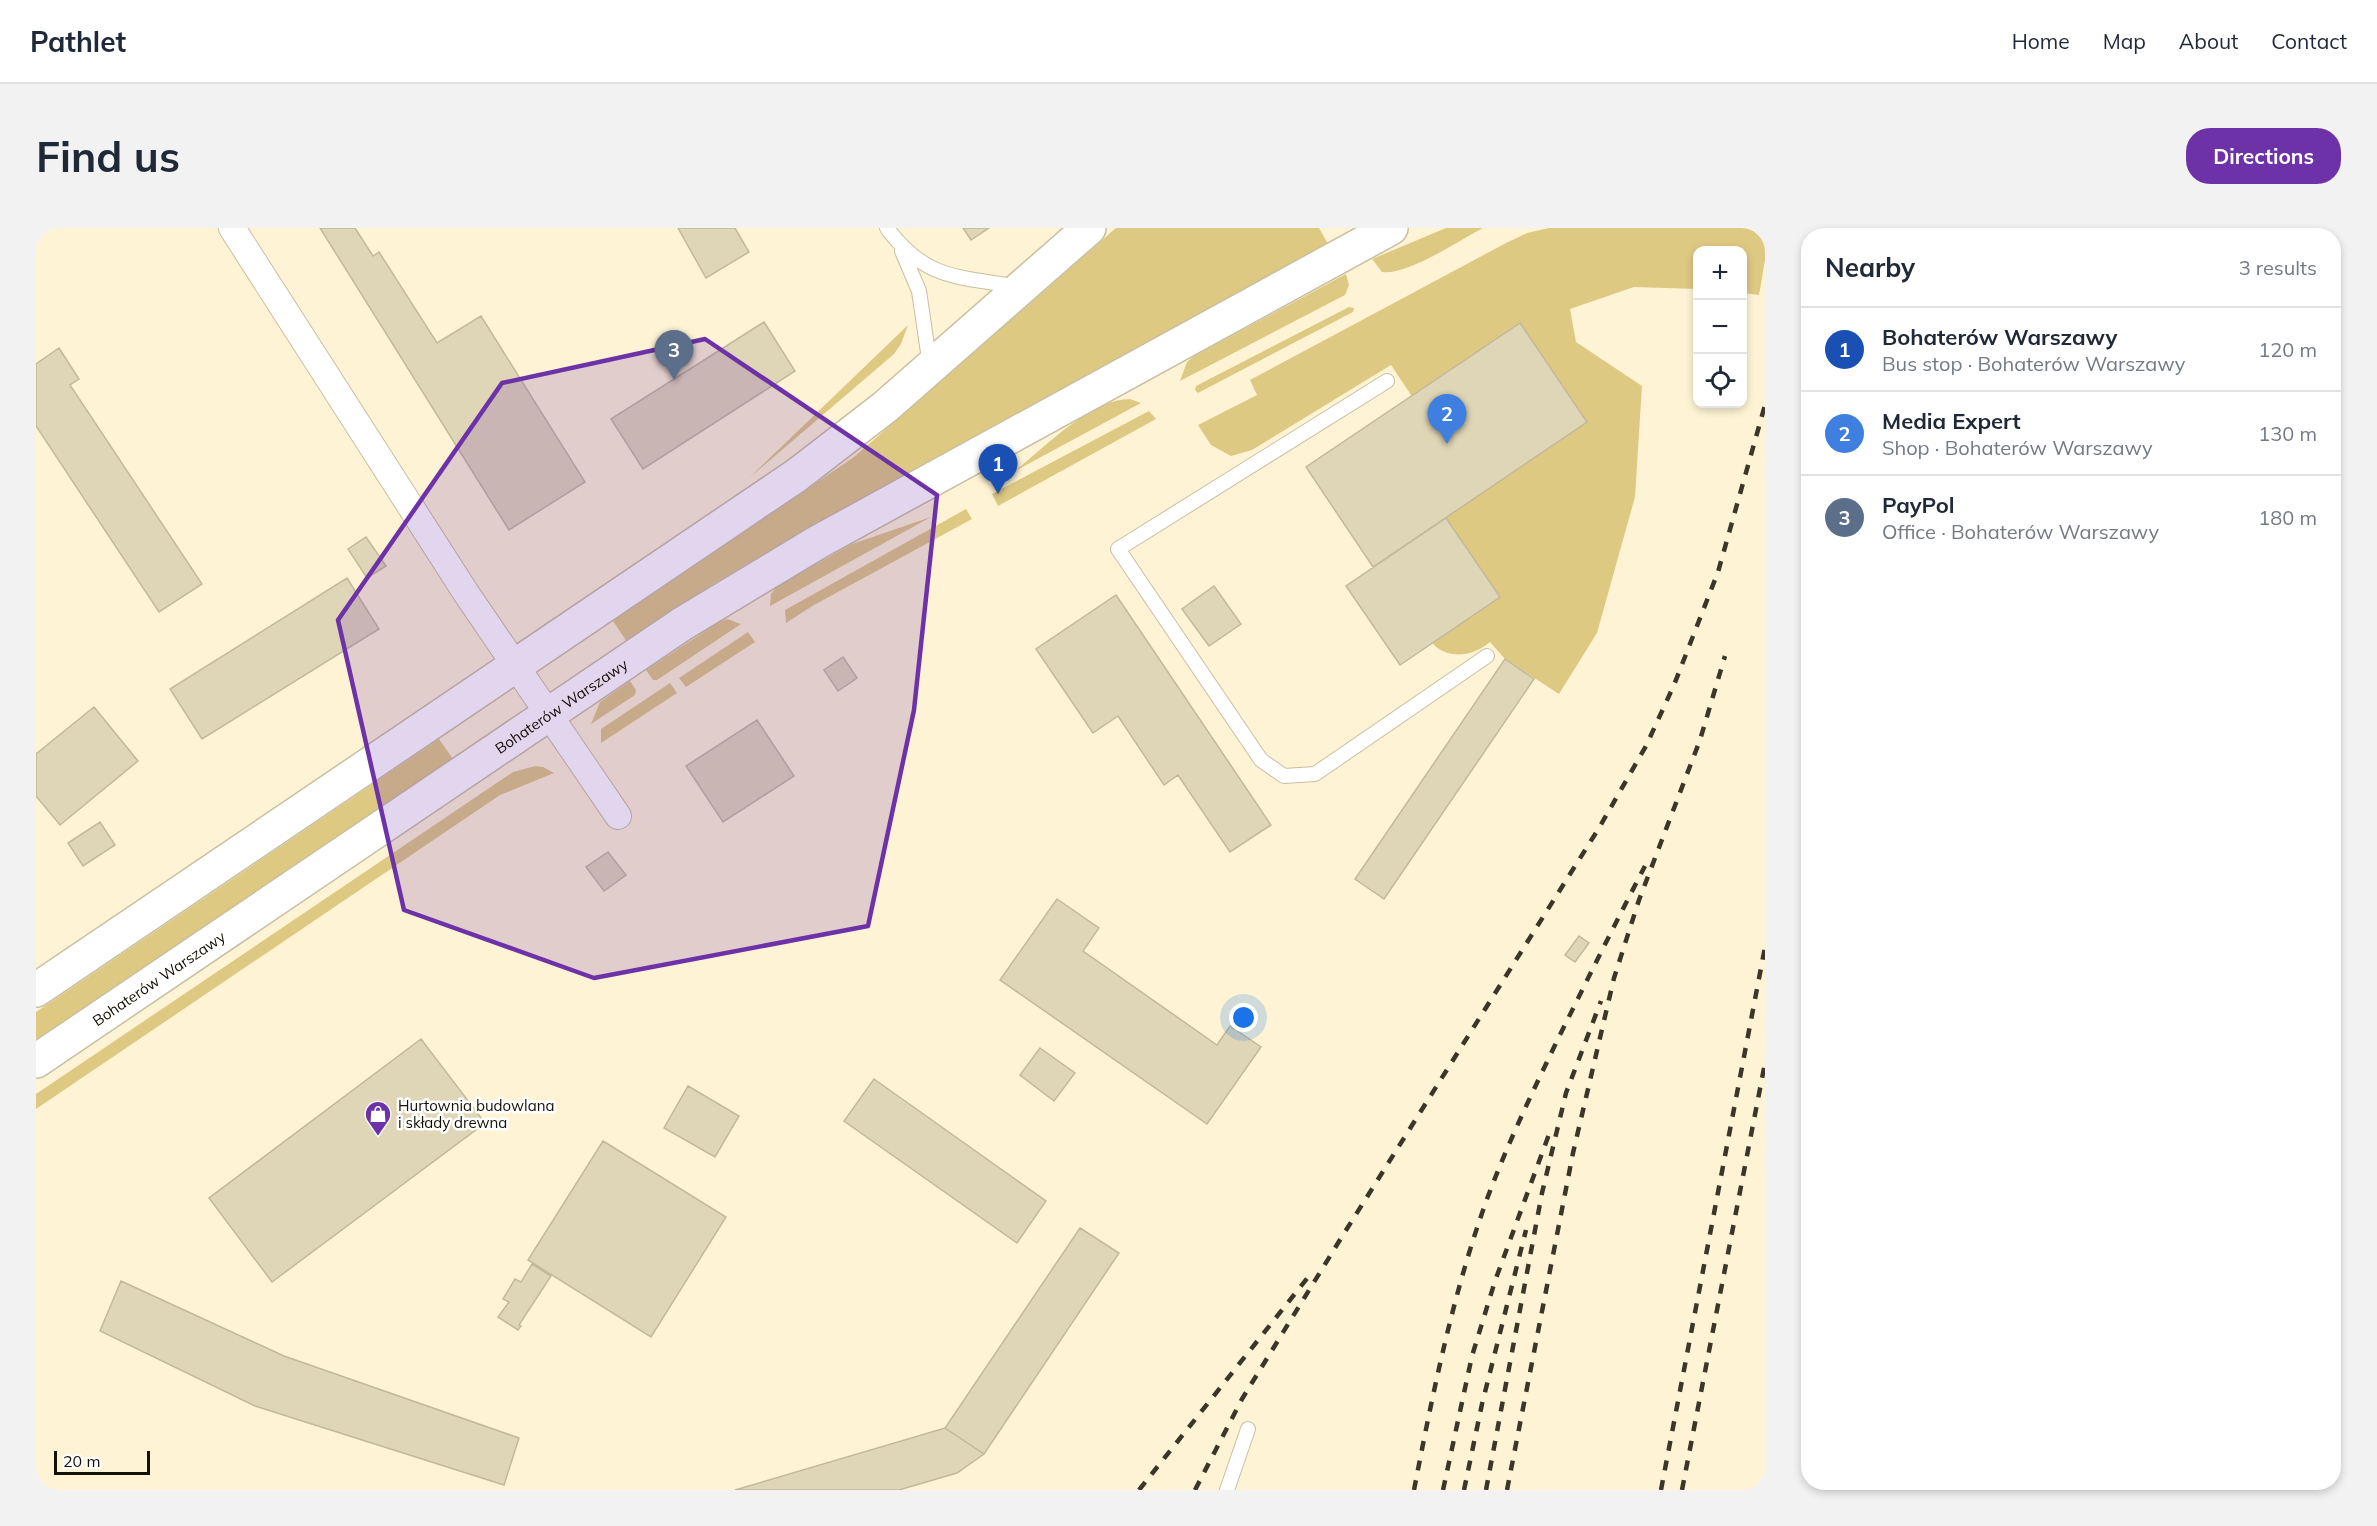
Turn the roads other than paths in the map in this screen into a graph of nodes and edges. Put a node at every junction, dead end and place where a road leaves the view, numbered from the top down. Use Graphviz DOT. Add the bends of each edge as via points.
graph roads {
  1 [pos="232,228"];
  2 [pos="887,228"];
  3 [pos="1089,228"];
  4 [pos="1391,228"];
  5 [pos="897,242"];
  6 [pos="1022,288"];
  7 [pos="930,368"];
  8 [pos="1387,381"];
  9 [pos="1487,656"];
  10 [pos="515,666"];
  11 [pos="548,714"];
  12 [pos="618,816"];
  13 [pos="36,990"];
  14 [pos="36,1061"];
  15 [pos="1248,1429"];
  16 [pos="1227,1490"];
  1 -- 10 [label="street"];
  2 -- 5 [label="lane"];
  3 -- 6 [label="street"];
  4 -- 11 [label="street, Bohaterów Warszawy" via="818,542 682,624"];
  5 -- 6 [label="lane" via="932,270"];
  5 -- 7 [label="lane" via="919,291"];
  6 -- 7 [label="street"];
  7 -- 10 [label="street" via="797,475"];
  8 -- 9 [label="lane" via="1118,549 1261,760 1284,776 1315,774"];
  10 -- 11 [label="street"];
  10 -- 13 [label="street"];
  11 -- 12 [label="street"];
  11 -- 14 [label="street, Bohaterów Warszawy"];
  15 -- 16 [label="lane"];
}
